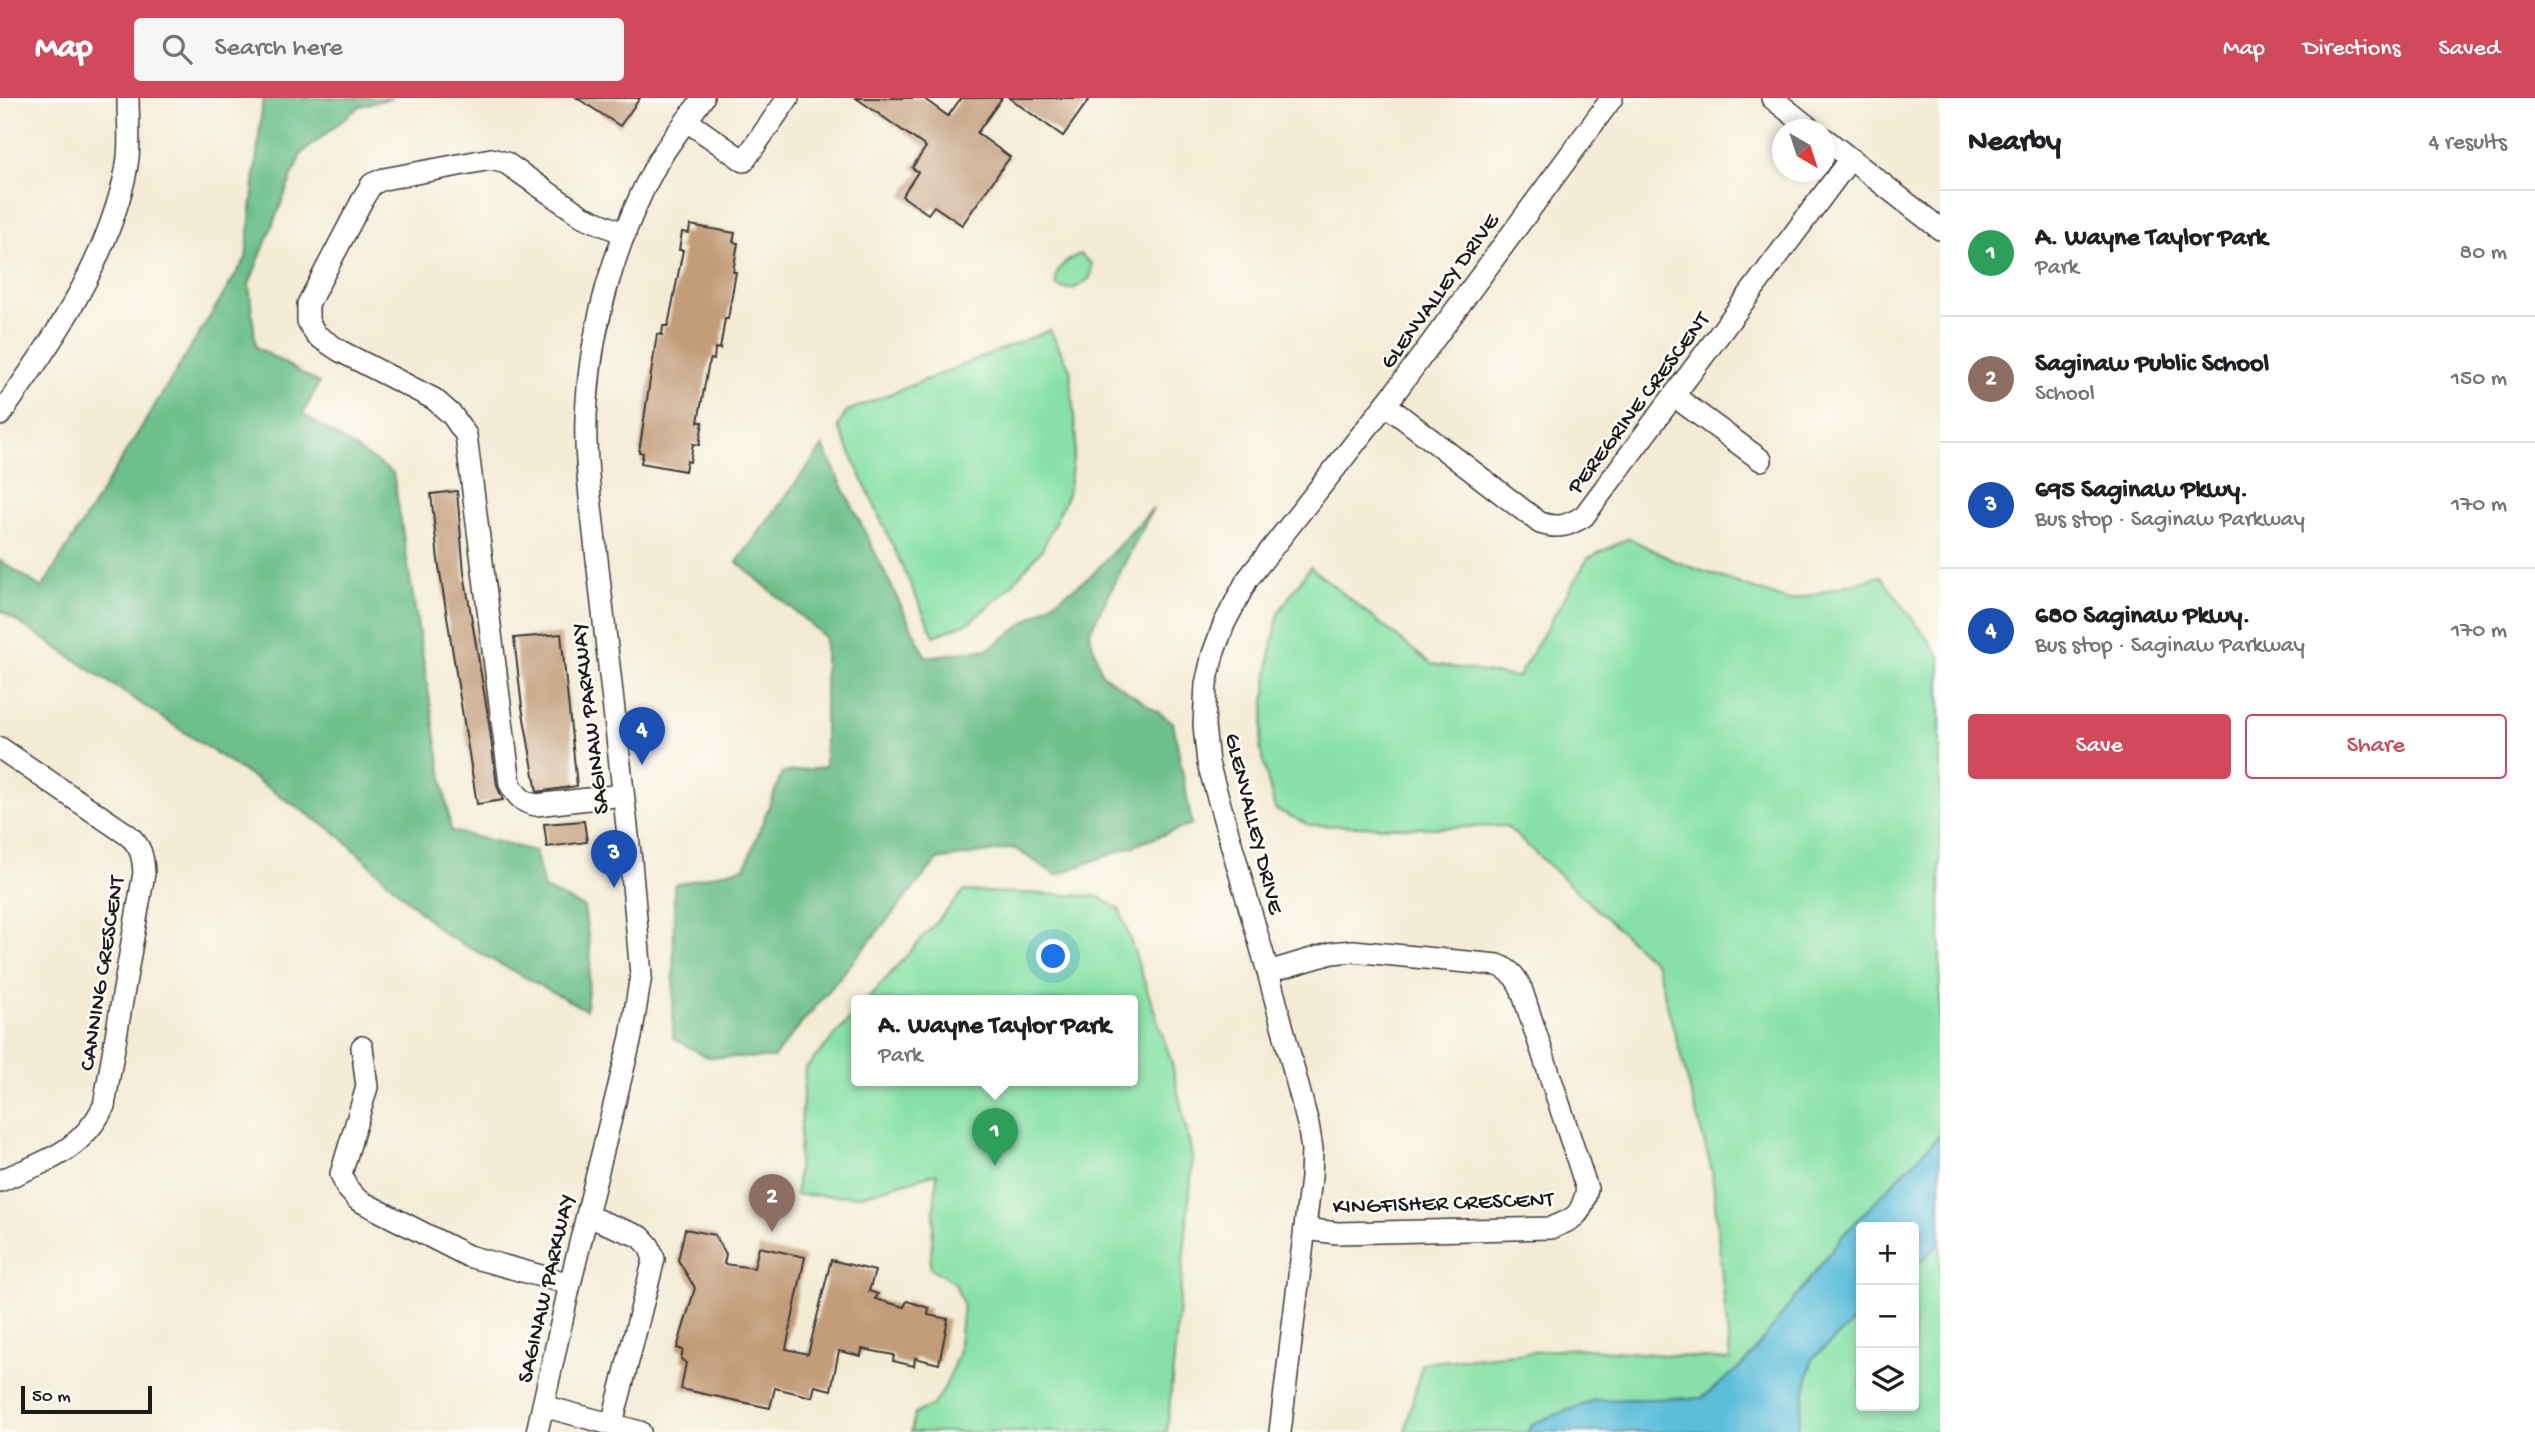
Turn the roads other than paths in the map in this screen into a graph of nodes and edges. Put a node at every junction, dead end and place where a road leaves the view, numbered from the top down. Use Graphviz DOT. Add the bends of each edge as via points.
graph roads {
  1 [pos="128,98"];
  2 [pos="703,98"];
  3 [pos="788,98"];
  4 [pos="1612,98"];
  5 [pos="1772,98"];
  6 [pos="1798,119"];
  7 [pos="687,121"];
  8 [pos="1835,147"];
  9 [pos="1850,159"];
  10 [pos="1940,229"];
  11 [pos="625,234"];
  12 [pos="1674,396"];
  13 [pos="1385,405"];
  14 [pos="0,415"];
  15 [pos="1761,460"];
  16 [pos="0,748"];
  17 [pos="623,795"];
  18 [pos="1268,972"];
  19 [pos="362,1047"];
  20 [pos="0,1181"];
  21 [pos="587,1216"];
  22 [pos="1305,1229"];
  23 [pos="570,1284"];
  24 [pos="543,1406"];
  25 [pos="612,1424"];
  26 [pos="537,1432"];
  27 [pos="640,1432"];
  28 [pos="1280,1432"];
  1 -- 14 [label="street" via="128,157 103,247 76,302"];
  2 -- 7 [label="street, SAGINAW PARKWAY"];
  3 -- 7 [label="street" via="744,161"];
  4 -- 13 [label="street, GLENVALLEY DRIVE"];
  5 -- 6 [label="street"];
  7 -- 11 [label="street, SAGINAW PARKWAY" via="658,163"];
  8 -- 9 [label="street"];
  9 -- 10 [label="street"];
  9 -- 12 [label="street, PEREGRINE CRESCENT"];
  11 -- 17 [label="street, SAGINAW PARKWAY" via="596,334 587,399 586,454"];
  11 -- 17 [label="street" via="582,216 506,163 491,159 384,178 372,184 365,195 308,304 308,321 316,335 434,399 466,435 510,784 516,794 536,805"];
  12 -- 13 [label="street, PEREGRINE CRESCENT" via="1584,516 1570,525 1553,527 1540,523"];
  12 -- 15 [label="street"];
  13 -- 18 [label="street, GLENVALLEY DRIVE" via="1247,580 1224,624 1206,684 1208,762"];
  16 -- 20 [label="street, CANNING CRESCENT" via="128,835 137,843 144,865 104,1106 80,1141"];
  17 -- 21 [label="street, SAGINAW PARKWAY" via="641,975 631,1037"];
  18 -- 22 [label="street, GLENVALLEY DRIVE" via="1312,1149"];
  18 -- 22 [label="street, KINGFISHER CRESCENT" via="1353,951 1508,969 1521,988 1587,1189 1579,1214 1551,1228 1337,1233"];
  19 -- 23 [label="street" via="367,1087 341,1174 347,1188 358,1200 468,1256"];
  21 -- 23 [label="street, SAGINAW PARKWAY"];
  21 -- 25 [label="street" via="641,1237 654,1259"];
  22 -- 28 [label="street, GLENVALLEY DRIVE"];
  23 -- 24 [label="street, SAGINAW PARKWAY"];
  24 -- 25 [label="street"];
  24 -- 26 [label="street, SAGINAW PARKWAY"];
  25 -- 27 [label="street"];
}
